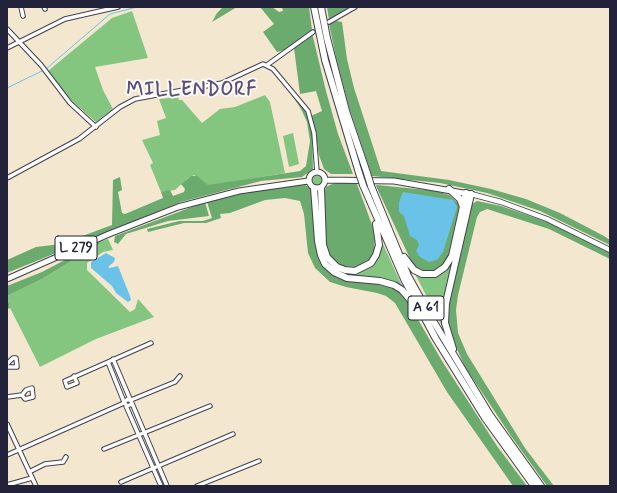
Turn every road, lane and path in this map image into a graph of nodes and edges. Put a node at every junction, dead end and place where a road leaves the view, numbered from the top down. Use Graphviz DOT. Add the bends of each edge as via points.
graph roads {
  1 [pos="21,7"];
  2 [pos="98,7"];
  3 [pos="118,7"];
  4 [pos="314,7"];
  5 [pos="321,7"];
  6 [pos="355,7"];
  7 [pos="100,12"];
  8 [pos="23,16"];
  9 [pos="329,22"];
  10 [pos="7,29"];
  11 [pos="313,32"];
  12 [pos="18,41"];
  13 [pos="7,48"];
  14 [pos="267,65"];
  15 [pos="96,127"];
  16 [pos="317,172"];
  17 [pos="7,178"];
  18 [pos="325,180"];
  19 [pos="308,181"];
  20 [pos="317,188"];
  21 [pos="449,189"];
  22 [pos="469,194"];
  23 [pos="463,207"];
  24 [pos="373,209"];
  25 [pos="393,241"];
  26 [pos="610,250"];
  27 [pos="7,279"];
  28 [pos="427,324"];
  29 [pos="151,343"];
  30 [pos="113,359"];
  31 [pos="108,362"];
  32 [pos="463,372"];
  33 [pos="74,376"];
  34 [pos="180,376"];
  35 [pos="22,395"];
  36 [pos="7,398"];
  37 [pos="131,401"];
  38 [pos="125,404"];
  39 [pos="210,406"];
  40 [pos="7,424"];
  41 [pos="144,434"];
  42 [pos="233,434"];
  43 [pos="139,436"];
  44 [pos="104,449"];
  45 [pos="19,450"];
  46 [pos="7,455"];
  47 [pos="66,457"];
  48 [pos="259,461"];
  49 [pos="158,465"];
  50 [pos="153,467"];
  51 [pos="29,472"];
  52 [pos="32,478"];
  53 [pos="120,482"];
  54 [pos="7,485"];
  55 [pos="36,486"];
  56 [pos="161,486"];
  57 [pos="167,486"];
  58 [pos="197,486"];
  59 [pos="534,486"];
  60 [pos="541,486"];
  1 -- 8 [label="street"];
  2 -- 7 [label="street"];
  3 -- 7 [label="street"];
  4 -- 24 [label="highway, A 61, bridge" via="325,60 359,173"];
  5 -- 25 [label="highway, A 61, bridge" via="346,111"];
  6 -- 9 [label="street"];
  7 -- 12 [label="street" via="65,19"];
  10 -- 12 [label="street"];
  11 -- 14 [label="street"];
  12 -- 13 [label="street"];
  12 -- 15 [label="street" via="64,96"];
  14 -- 15 [label="street" via="259,65 222,83 135,99 120,107"];
  14 -- 16 [label="street" via="308,111 314,133"];
  15 -- 17 [label="street"];
  16 -- 18 [label="main road" via="322,173"];
  16 -- 19 [label="main road" via="310,176"];
  18 -- 20 [label="main road" via="324,184"];
  18 -- 21 [label="main road" via="394,181"];
  19 -- 20 [label="main road"];
  19 -- 27 [label="main road, L 279" via="239,191 178,207"];
  20 -- 24 [label="highway" via="323,245 330,261 341,269 360,270 371,263 376,255 379,239"];
  20 -- 28 [label="highway" via="318,241 325,264 342,276 384,282 398,287"];
  21 -- 22 [label="main road"];
  21 -- 23 [label="highway" via="460,199"];
  22 -- 23 [label="highway"];
  22 -- 26 [label="main road" via="501,202 547,219"];
  22 -- 32 [label="highway" via="445,310 449,338 462,364"];
  23 -- 25 [label="highway" via="452,256 439,272 427,275 414,270"];
  24 -- 28 [label="highway, A 61"];
  25 -- 32 [label="highway, A 61" via="408,276"];
  28 -- 59 [label="highway, A 61" via="477,406"];
  29 -- 30 [label="street"];
  30 -- 31 [label="street"];
  30 -- 37 [label="street"];
  31 -- 33 [label="street"];
  31 -- 38 [label="street"];
  32 -- 60 [label="highway, A 61"];
  34 -- 37 [label="street" via="175,382"];
  35 -- 36 [label="street"];
  37 -- 38 [label="street"];
  37 -- 38 [label="street" via="129,406"];
  37 -- 41 [label="street"];
  38 -- 43 [label="street"];
  38 -- 45 [label="street"];
  39 -- 41 [label="street"];
  40 -- 45 [label="street"];
  41 -- 43 [label="street"];
  41 -- 49 [label="street"];
  42 -- 49 [label="street"];
  43 -- 44 [label="street"];
  43 -- 50 [label="street"];
  45 -- 46 [label="street"];
  45 -- 51 [label="street"];
  47 -- 51 [label="street" via="63,462 45,464"];
  48 -- 58 [label="street"];
  49 -- 50 [label="street"];
  49 -- 57 [label="street"];
  50 -- 53 [label="street"];
  50 -- 56 [label="street"];
  51 -- 52 [label="street"];
  52 -- 54 [label="street"];
  52 -- 55 [label="street"];
}
